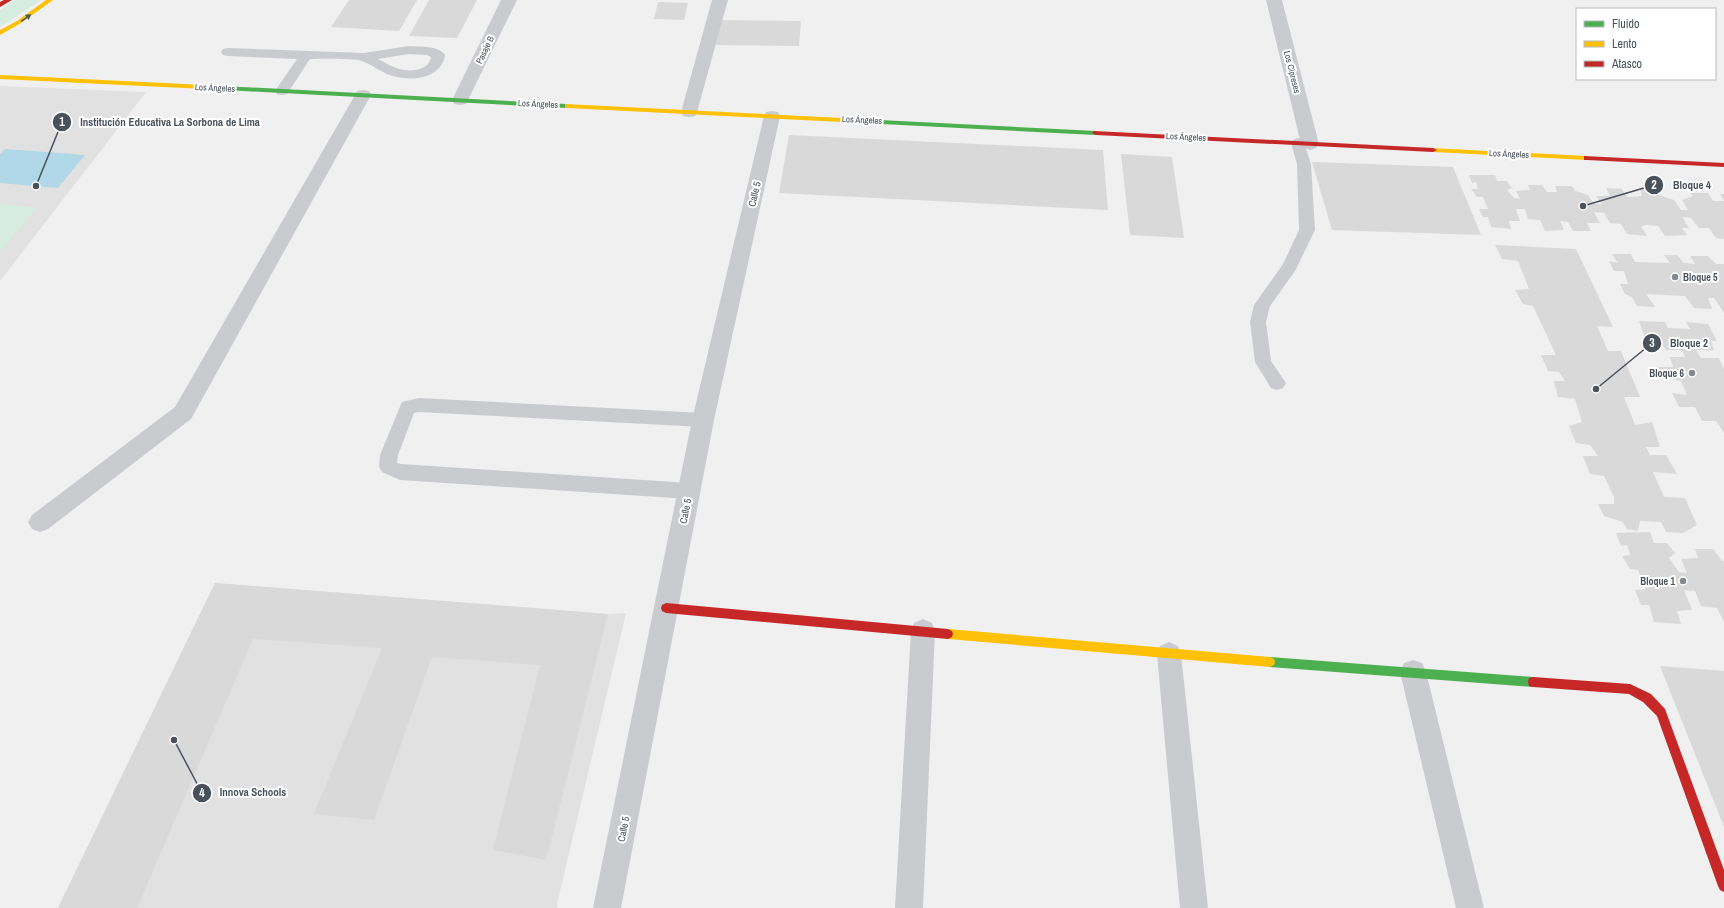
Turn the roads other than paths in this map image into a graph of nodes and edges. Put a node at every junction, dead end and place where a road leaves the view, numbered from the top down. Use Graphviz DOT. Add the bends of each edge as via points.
graph roads {
  1 [pos="9,0"];
  2 [pos="50,0"];
  3 [pos="509,0"];
  4 [pos="720,0"];
  5 [pos="1274,0"];
  6 [pos="0,5"];
  7 [pos="0,33"];
  8 [pos="228,52"];
  9 [pos="307,54"];
  10 [pos="364,57"];
  11 [pos="0,77"];
  12 [pos="282,91"];
  13 [pos="363,95"];
  14 [pos="460,100"];
  15 [pos="689,112"];
  16 [pos="772,116"];
  17 [pos="1304,144"];
  18 [pos="1724,165"];
  19 [pos="1276,383"];
  20 [pos="703,420"];
  21 [pos="689,491"];
  22 [pos="40,522"];
  23 [pos="666,608"];
  24 [pos="923,631"];
  25 [pos="1169,654"];
  26 [pos="1413,672"];
  27 [pos="1724,886"];
  28 [pos="607,908"];
  29 [pos="909,908"];
  30 [pos="1194,908"];
  31 [pos="1470,908"];
  1 -- 6 [label="street"];
  7 -- 2 [label="street, one-way"];
  3 -- 14 [label="street, Pasaje B"];
  4 -- 15 [label="street"];
  5 -- 17 [label="street, Los Cipreses"];
  8 -- 9 [label="lane"];
  9 -- 10 [label="lane"];
  9 -- 12 [label="lane"];
  11 -- 12 [label="street, Los Ángeles"];
  12 -- 13 [label="street, Los Ángeles"];
  13 -- 14 [label="street, Los Ángeles"];
  13 -- 22 [label="street" via="183,413"];
  14 -- 15 [label="street, Los Ángeles"];
  15 -- 16 [label="street, Los Ángeles"];
  16 -- 17 [label="street, Los Ángeles"];
  16 -- 20 [label="street, Calle 5"];
  17 -- 18 [label="street, Los Ángeles"];
  17 -- 19 [label="lane" via="1307,230 1289,267 1262,305 1258,322 1263,362"];
  20 -- 21 [label="street, Calle 5"];
  20 -- 21 [label="lane" via="420,405 408,407 389,455 388,467 400,472"];
  21 -- 23 [label="street, Calle 5"];
  23 -- 24 [label="street"];
  23 -- 28 [label="street, Calle 5"];
  24 -- 25 [label="street"];
  24 -- 29 [label="street"];
  25 -- 26 [label="street"];
  25 -- 30 [label="street"];
  26 -- 27 [label="street" via="1630,689 1647,698 1661,713"];
  26 -- 31 [label="street"];
}
